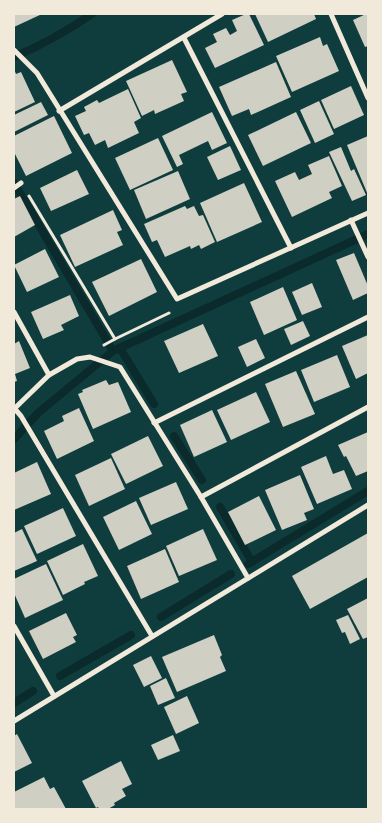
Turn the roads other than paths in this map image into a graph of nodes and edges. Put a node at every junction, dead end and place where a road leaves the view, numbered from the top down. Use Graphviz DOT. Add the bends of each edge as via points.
graph roads {
  1 [pos="222,14"];
  2 [pos="331,14"];
  3 [pos="184,38"];
  4 [pos="14,50"];
  5 [pos="368,98"];
  6 [pos="59,111"];
  7 [pos="368,213"];
  8 [pos="352,220"];
  9 [pos="291,248"];
  10 [pos="368,257"];
  11 [pos="14,312"];
  12 [pos="368,317"];
  13 [pos="49,375"];
  14 [pos="368,407"];
  15 [pos="14,409"];
  16 [pos="154,423"];
  17 [pos="201,497"];
  18 [pos="368,505"];
  19 [pos="248,578"];
  20 [pos="14,626"];
  21 [pos="152,636"];
  22 [pos="54,696"];
  23 [pos="14,721"];
  1 -- 3 [label="street"];
  2 -- 5 [label="street"];
  3 -- 6 [label="street"];
  3 -- 9 [label="street"];
  4 -- 6 [label="street" via="37,74"];
  6 -- 9 [label="street" via="177,299"];
  7 -- 8 [label="street"];
  8 -- 9 [label="street"];
  8 -- 10 [label="street"];
  11 -- 13 [label="street"];
  12 -- 16 [label="street"];
  13 -- 15 [label="street"];
  13 -- 16 [label="street" via="77,359 90,357 120,368"];
  14 -- 17 [label="street"];
  15 -- 21 [label="street"];
  16 -- 17 [label="street"];
  17 -- 19 [label="street"];
  18 -- 19 [label="street"];
  19 -- 21 [label="street"];
  20 -- 22 [label="street"];
  21 -- 22 [label="street"];
  22 -- 23 [label="street"];
}
